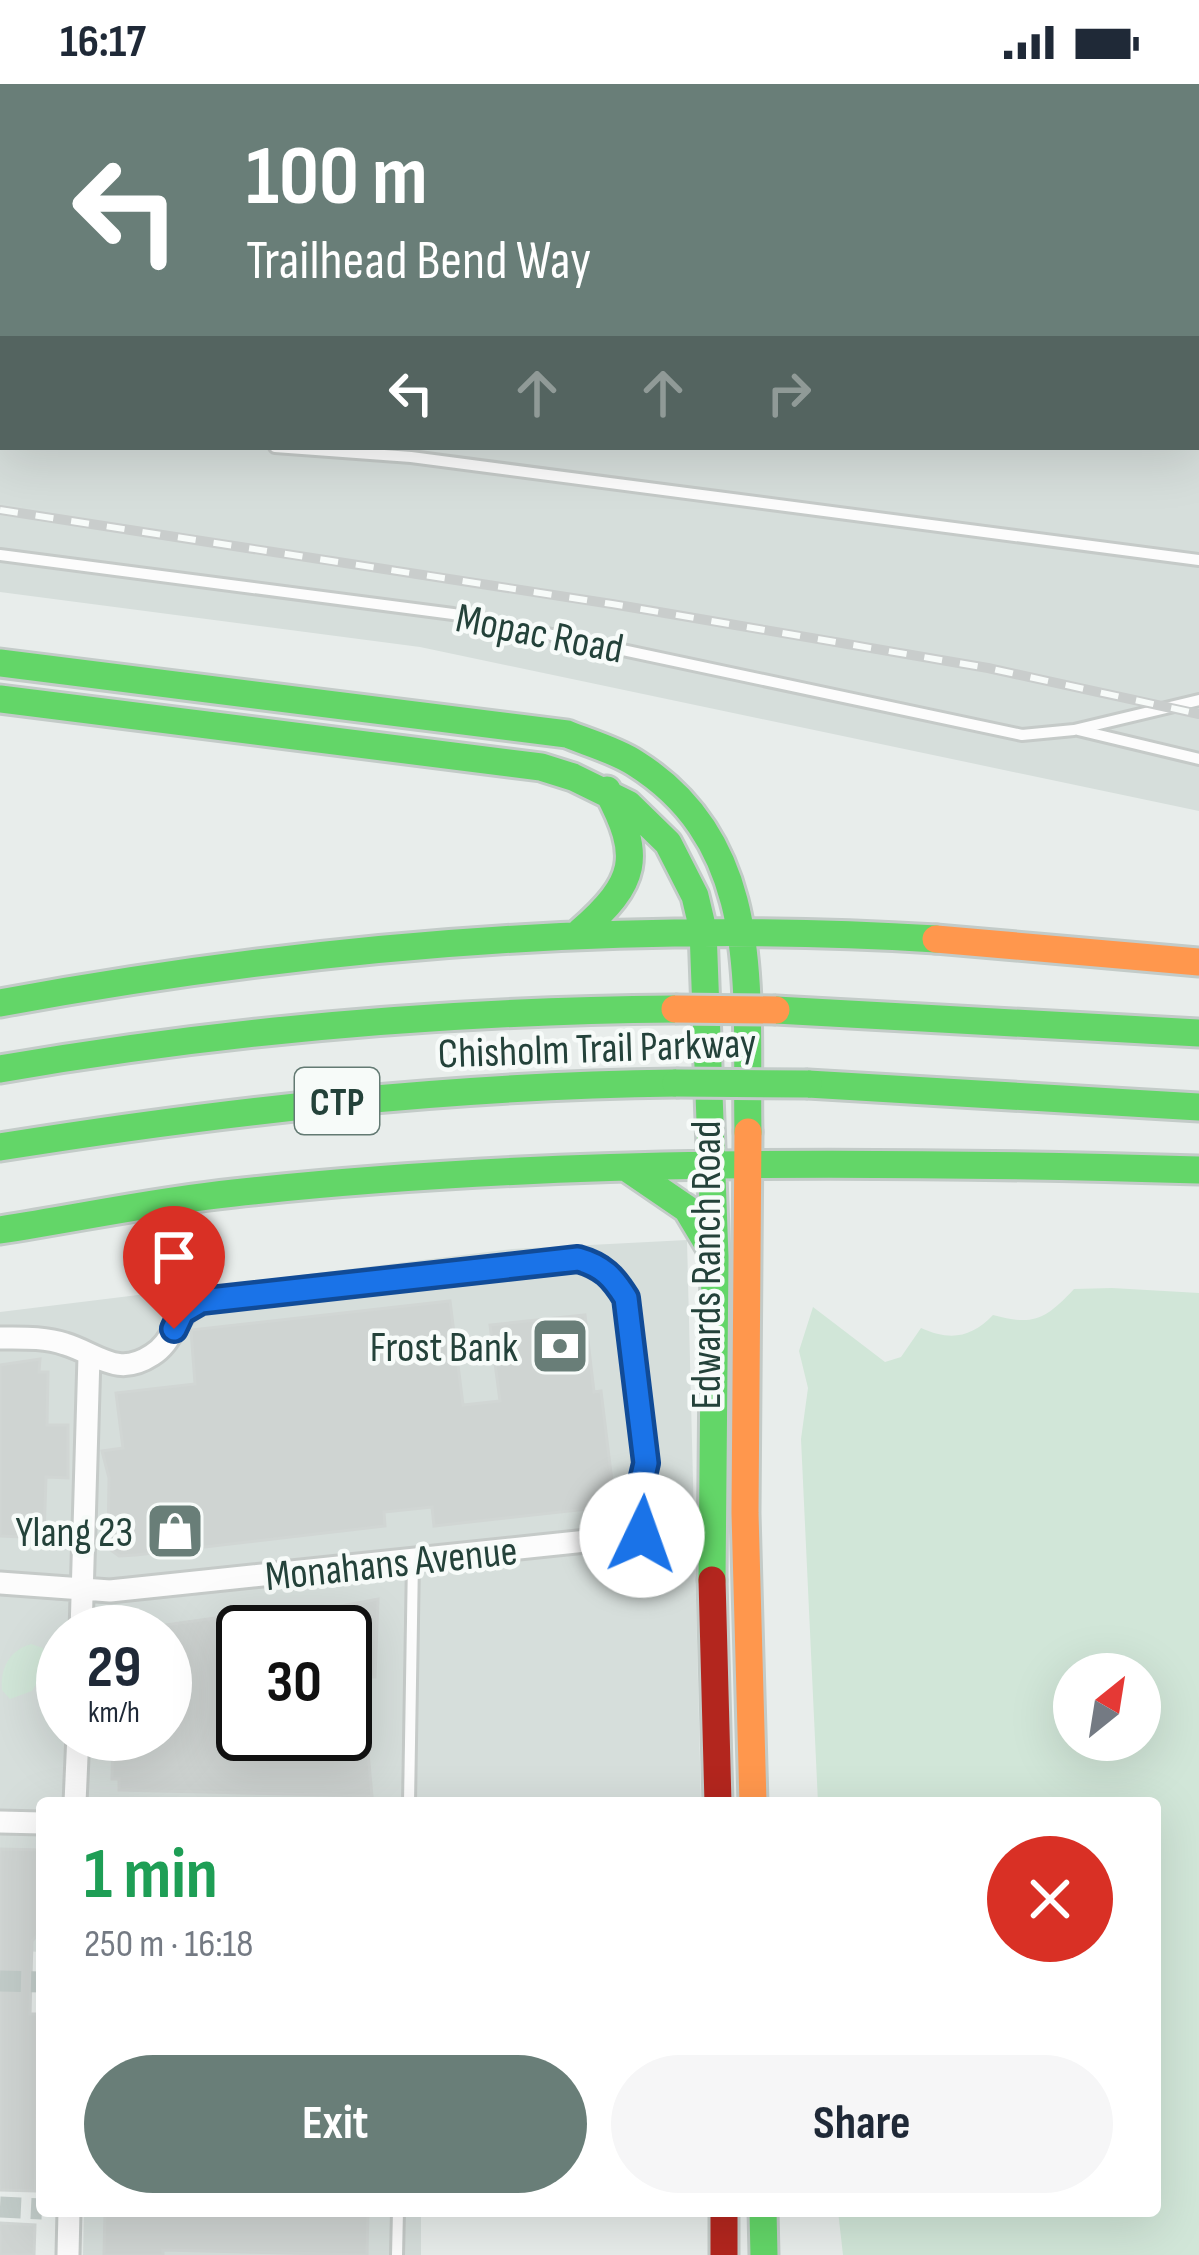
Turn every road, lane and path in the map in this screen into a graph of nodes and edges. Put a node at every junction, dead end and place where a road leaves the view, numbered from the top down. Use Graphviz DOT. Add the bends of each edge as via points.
graph roads {
  1 [pos="316,450"];
  2 [pos="0,555"];
  3 [pos="1199,560"];
  4 [pos="0,663"];
  5 [pos="0,699"];
  6 [pos="1199,700"];
  7 [pos="1074,730"];
  8 [pos="1199,759"];
  9 [pos="607,790"];
  10 [pos="744,929"];
  11 [pos="703,930"];
  12 [pos="580,932"];
  13 [pos="1199,962"];
  14 [pos="0,1003"];
  15 [pos="1199,1033"];
  16 [pos="0,1070"];
  17 [pos="1199,1107"];
  18 [pos="0,1147"];
  19 [pos="627,1168"];
  20 [pos="712,1168"];
  21 [pos="749,1169"];
  22 [pos="1199,1170"];
  23 [pos="0,1230"];
  24 [pos="715,1257"];
  25 [pos="0,1338"];
  26 [pos="89,1355"];
  27 [pos="716,1399"];
  28 [pos="745,1513"];
  29 [pos="710,1528"];
  30 [pos="642,1535"];
  31 [pos="413,1560"];
  32 [pos="0,1583"];
  33 [pos="82,1592"];
  34 [pos="82,1605"];
  35 [pos="747,1626"];
  36 [pos="77,1761"];
  37 [pos="76,1797"];
  38 [pos="409,1797"];
  39 [pos="718,1797"];
  40 [pos="753,1797"];
  41 [pos="0,1822"];
  42 [pos="36,1823"];
  43 [pos="69,2217"];
  44 [pos="398,2217"];
  45 [pos="724,2217"];
  46 [pos="763,2217"];
  47 [pos="68,2255"];
  48 [pos="397,2255"];
  49 [pos="724,2255"];
  50 [pos="764,2255"];
  1 -- 3 [label="lane"];
  2 -- 7 [label="lane, Mopac Road" via="453,614 995,731"];
  4 -- 10 [label="main road, Edwards Ranch Road" via="567,734 634,762 682,802 720,851"];
  5 -- 9 [label="main road, Edwards Ranch Road" via="542,767"];
  6 -- 7 [label="lane, Mopac Road"];
  7 -- 8 [label="lane, Mopac Road"];
  9 -- 11 [label="main road, Edwards Ranch Road" via="665,836"];
  9 -- 12 [label="main road" via="632,846 631,872 618,901"];
  10 -- 11 [label="main road"];
  10 -- 13 [label="main road"];
  10 -- 21 [label="main road, Edwards Ranch Road"];
  11 -- 12 [label="main road"];
  11 -- 20 [label="main road, Edwards Ranch Road"];
  12 -- 14 [label="main road" via="284,954"];
  15 -- 16 [label="main road, Chisholm Trail Parkway / CTP, bridge" via="776,1010 524,1010 347,1022"];
  17 -- 18 [label="main road, Chisholm Trail Parkway / CTP, bridge" via="676,1083 363,1099"];
  19 -- 20 [label="main road"];
  19 -- 23 [label="main road" via="316,1184"];
  19 -- 24 [label="main road" via="687,1208"];
  20 -- 21 [label="main road"];
  20 -- 24 [label="main road, Edwards Ranch Road"];
  21 -- 22 [label="main road"];
  21 -- 28 [label="main road, Edwards Ranch Road"];
  24 -- 27 [label="main road, Edwards Ranch Road"];
  25 -- 26 [label="street" via="48,1340"];
  26 -- 30 [label="street" via="113,1366 148,1358 166,1344 182,1312 201,1301 578,1259 596,1264 626,1298 646,1463 637,1502"];
  26 -- 33 [label="street"];
  27 -- 28 [label="main road" via="733,1499"];
  27 -- 29 [label="main road, Edwards Ranch Road"];
  28 -- 35 [label="main road, Edwards Ranch Road"];
  29 -- 30 [label="street, Monahans Avenue"];
  29 -- 35 [label="main road" via="734,1550"];
  29 -- 39 [label="main road, Edwards Ranch Road"];
  30 -- 31 [label="street, Monahans Avenue"];
  31 -- 33 [label="street, Monahans Avenue"];
  31 -- 38 [label="lane"];
  32 -- 33 [label="street, Monahans Avenue"];
  33 -- 34 [label="street"];
  35 -- 40 [label="main road, Edwards Ranch Road"];
  36 -- 37 [label="street"];
  41 -- 42 [label="street"];
  43 -- 47 [label="street"];
  44 -- 48 [label="lane"];
  45 -- 49 [label="main road"];
  46 -- 50 [label="main road"];
}
